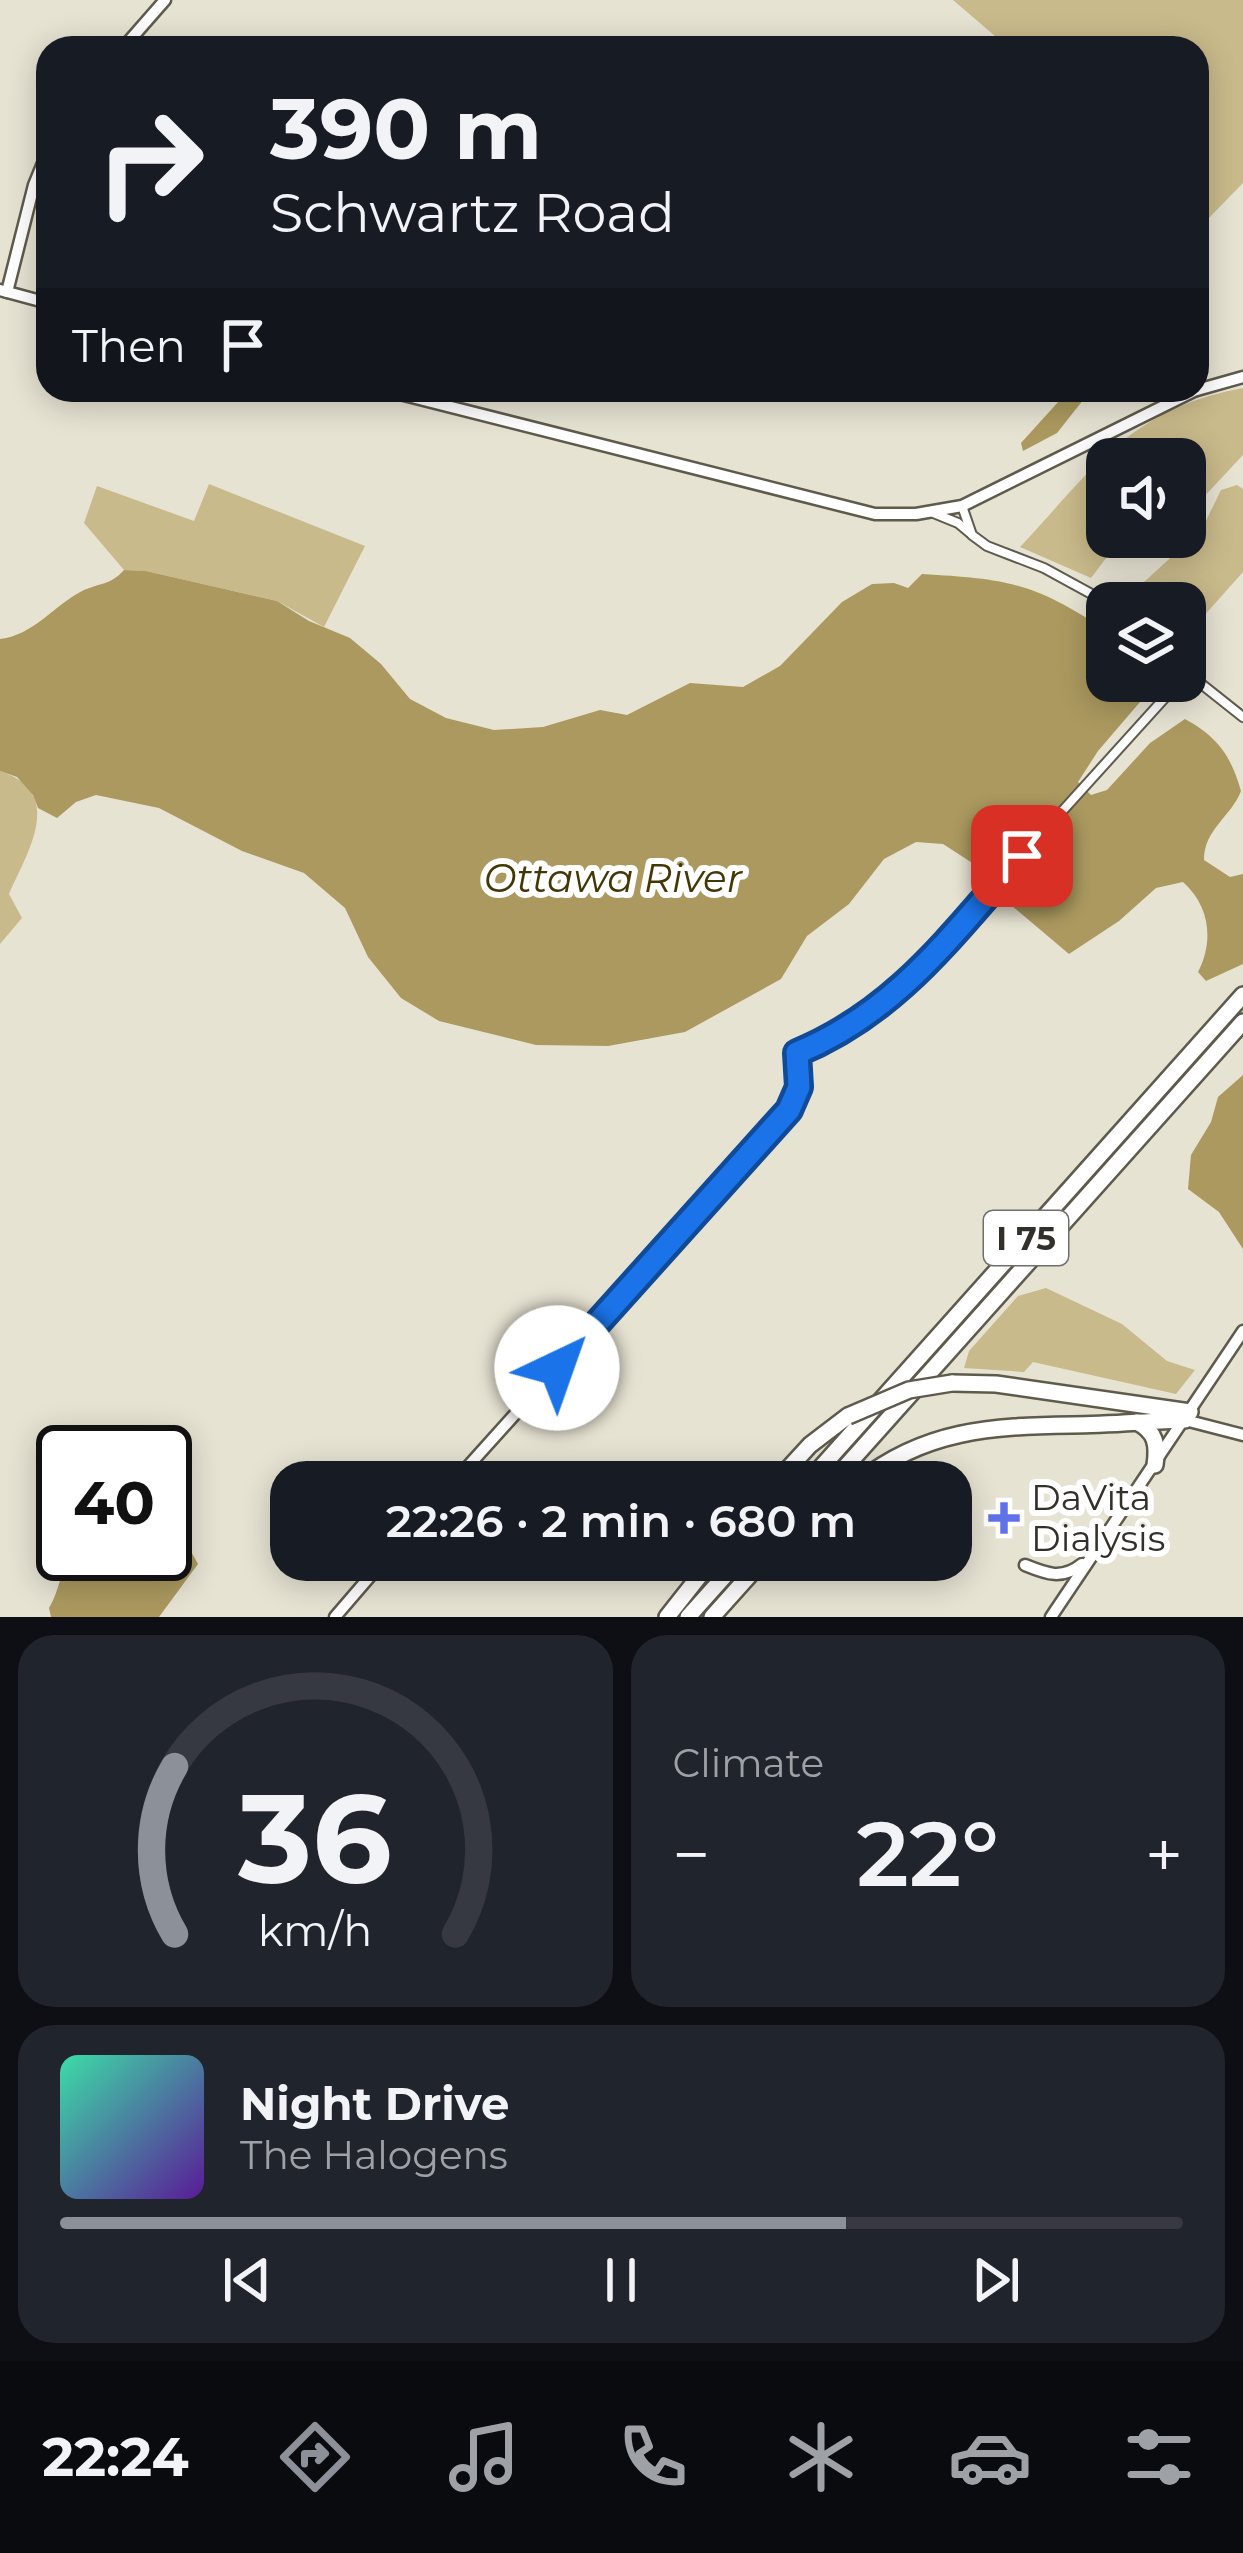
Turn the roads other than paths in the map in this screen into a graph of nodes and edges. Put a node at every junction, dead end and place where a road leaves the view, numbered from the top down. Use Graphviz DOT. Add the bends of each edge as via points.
graph roads {
  1 [pos="165,0"];
  2 [pos="134,36"];
  3 [pos="36,180"];
  4 [pos="4,291"];
  5 [pos="36,300"];
  6 [pos="1243,377"];
  7 [pos="1209,386"];
  8 [pos="431,402"];
  9 [pos="1172,402"];
  10 [pos="962,506"];
  11 [pos="930,512"];
  12 [pos="972,535"];
  13 [pos="1086,592"];
  14 [pos="1206,691"];
  15 [pos="1160,702"];
  16 [pos="1243,717"];
  17 [pos="1243,995"];
  18 [pos="1243,1022"];
  19 [pos="797,1053"];
  20 [pos="1243,1331"];
  21 [pos="1188,1416"];
  22 [pos="1137,1422"];
  23 [pos="1243,1435"];
  24 [pos="473,1461"];
  25 [pos="795,1461"];
  26 [pos="827,1461"];
  27 [pos="851,1461"];
  28 [pos="891,1461"];
  29 [pos="1155,1466"];
  30 [pos="1093,1554"];
  31 [pos="1025,1564"];
  32 [pos="366,1581"];
  33 [pos="695,1581"];
  34 [pos="720,1581"];
  35 [pos="744,1581"];
  36 [pos="335,1617"];
  37 [pos="667,1617"];
  38 [pos="688,1617"];
  39 [pos="712,1617"];
  40 [pos="1051,1617"];
  1 -- 2 [label="street"];
  3 -- 4 [label="street"];
  4 -- 5 [label="street"];
  6 -- 7 [label="street"];
  8 -- 11 [label="street" via="836,507"];
  9 -- 10 [label="street"];
  10 -- 11 [label="street"];
  10 -- 12 [label="street"];
  11 -- 12 [label="street"];
  12 -- 13 [label="street"];
  14 -- 16 [label="street"];
  15 -- 19 [label="street" via="896,995 862,1022"];
  17 -- 26 [label="highway, I 75"];
  18 -- 27 [label="highway, I 75"];
  19 -- 24 [label="street" via="799,1087 789,1110"];
  20 -- 21 [label="street"];
  21 -- 22 [label="highway"];
  21 -- 23 [label="street"];
  21 -- 25 [label="highway, bridge" via="952,1383 848,1416"];
  21 -- 29 [label="street"];
  22 -- 28 [label="highway" via="997,1426 950,1434"];
  22 -- 29 [label="highway" via="1156,1441"];
  29 -- 30 [label="street"];
  30 -- 31 [label="street" via="1063,1575"];
  30 -- 40 [label="street"];
  32 -- 36 [label="street"];
  33 -- 37 [label="highway"];
  34 -- 38 [label="highway"];
  35 -- 39 [label="highway"];
}
